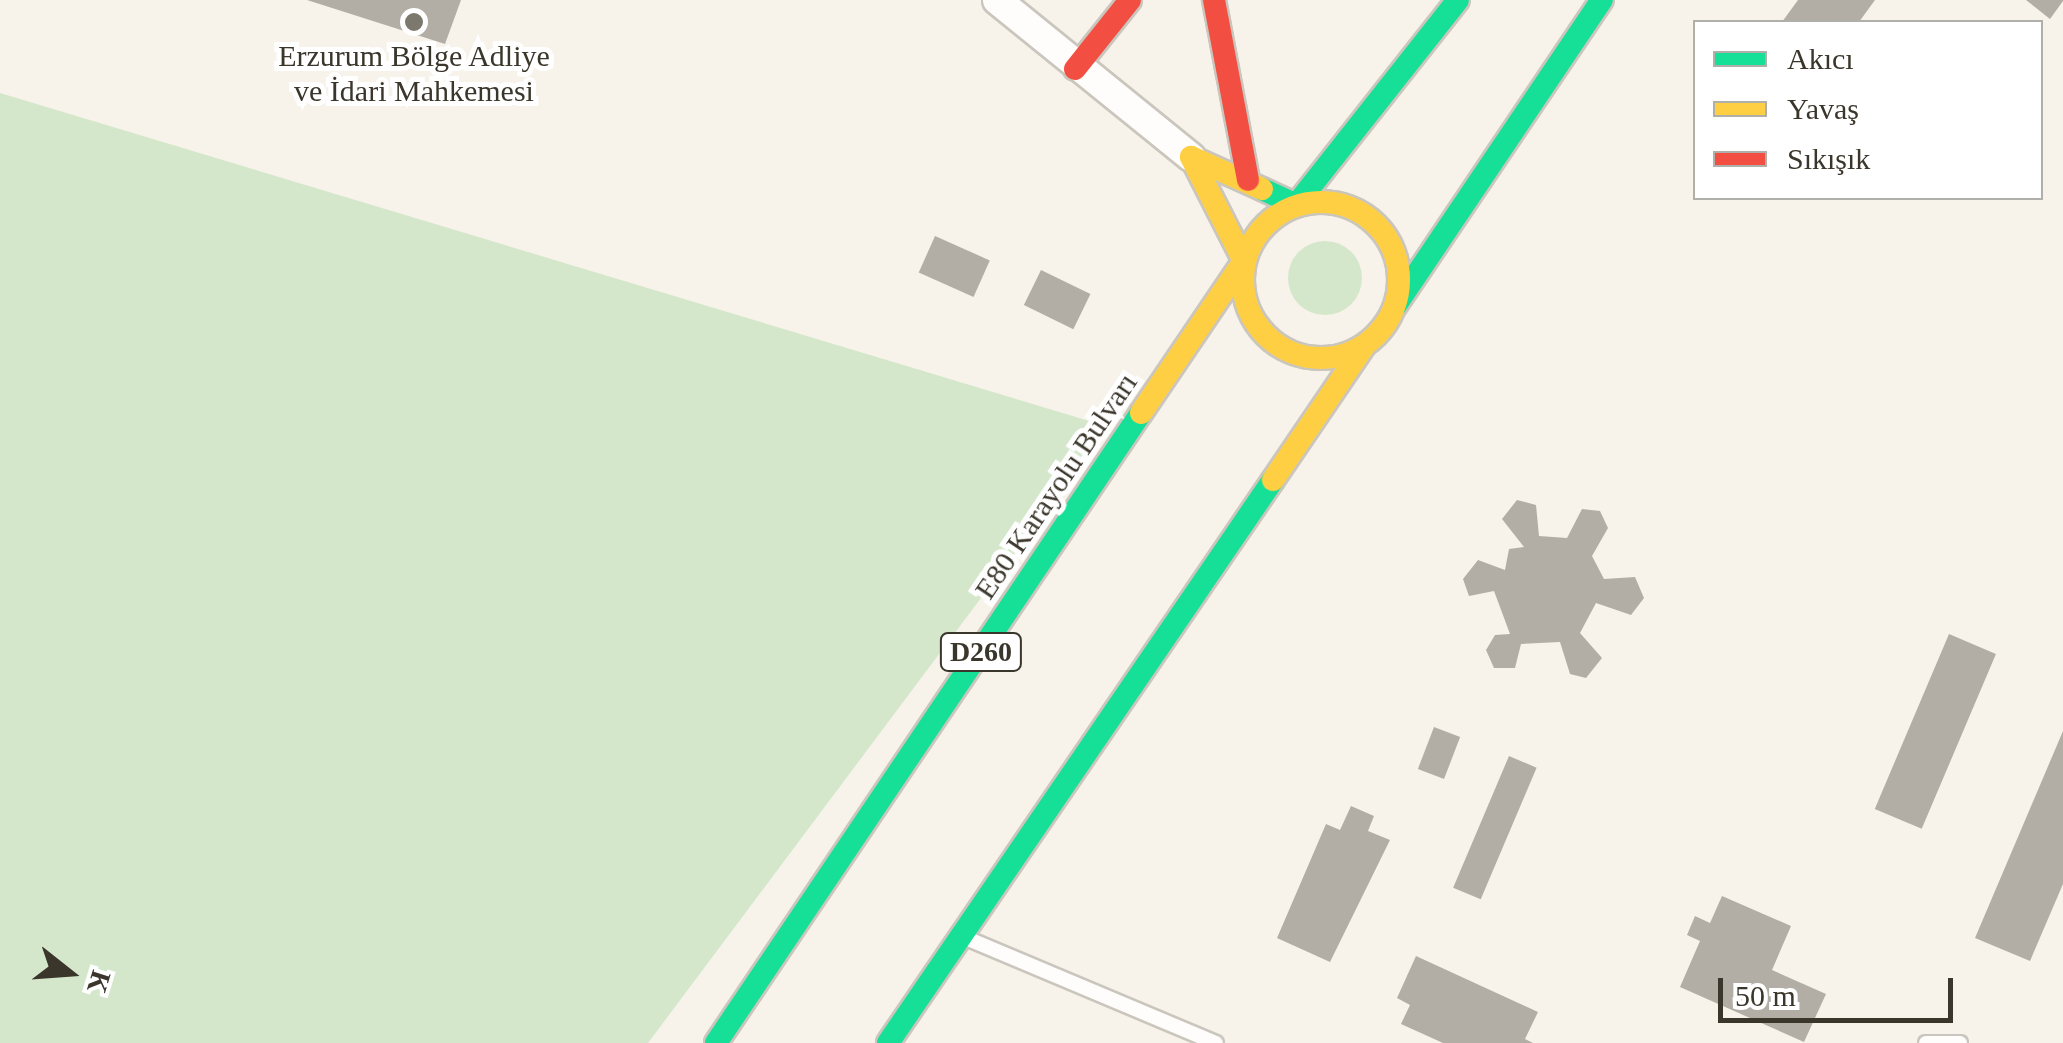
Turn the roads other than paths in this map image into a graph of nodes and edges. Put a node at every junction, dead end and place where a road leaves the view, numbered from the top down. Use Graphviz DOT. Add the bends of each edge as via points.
graph roads {
  1 [pos="997,0"];
  2 [pos="1130,0"];
  3 [pos="1214,0"];
  4 [pos="1458,0"];
  5 [pos="1602,0"];
  6 [pos="1075,69"];
  7 [pos="1191,157"];
  8 [pos="1248,180"];
  9 [pos="1296,204"];
  10 [pos="1244,261"];
  11 [pos="1396,306"];
  12 [pos="1364,346"];
  13 [pos="965,938"];
  14 [pos="716,1043"];
  15 [pos="888,1043"];
  16 [pos="1216,1043"];
  17 [pos="1926,1043"];
  18 [pos="1960,1043"];
  1 -- 6 [label="street"];
  2 -- 6 [label="main road"];
  3 -- 8 [label="main road"];
  4 -- 9 [label="main road"];
  5 -- 11 [label="main road"];
  6 -- 7 [label="street"];
  7 -- 8 [label="main road"];
  7 -- 10 [label="main road"];
  8 -- 9 [label="main road"];
  9 -- 10 [label="main road" via="1255,236"];
  9 -- 11 [label="main road" via="1320,200 1368,216 1396,256"];
  10 -- 12 [label="main road" via="1250,314 1287,351 1340,356"];
  10 -- 14 [label="main road, E80 Karayolu Bulvarı / D260"];
  11 -- 12 [label="main road"];
  12 -- 13 [label="main road"];
  13 -- 15 [label="main road"];
  13 -- 16 [label="lane"];
  17 -- 18 [label="lane"];
}
